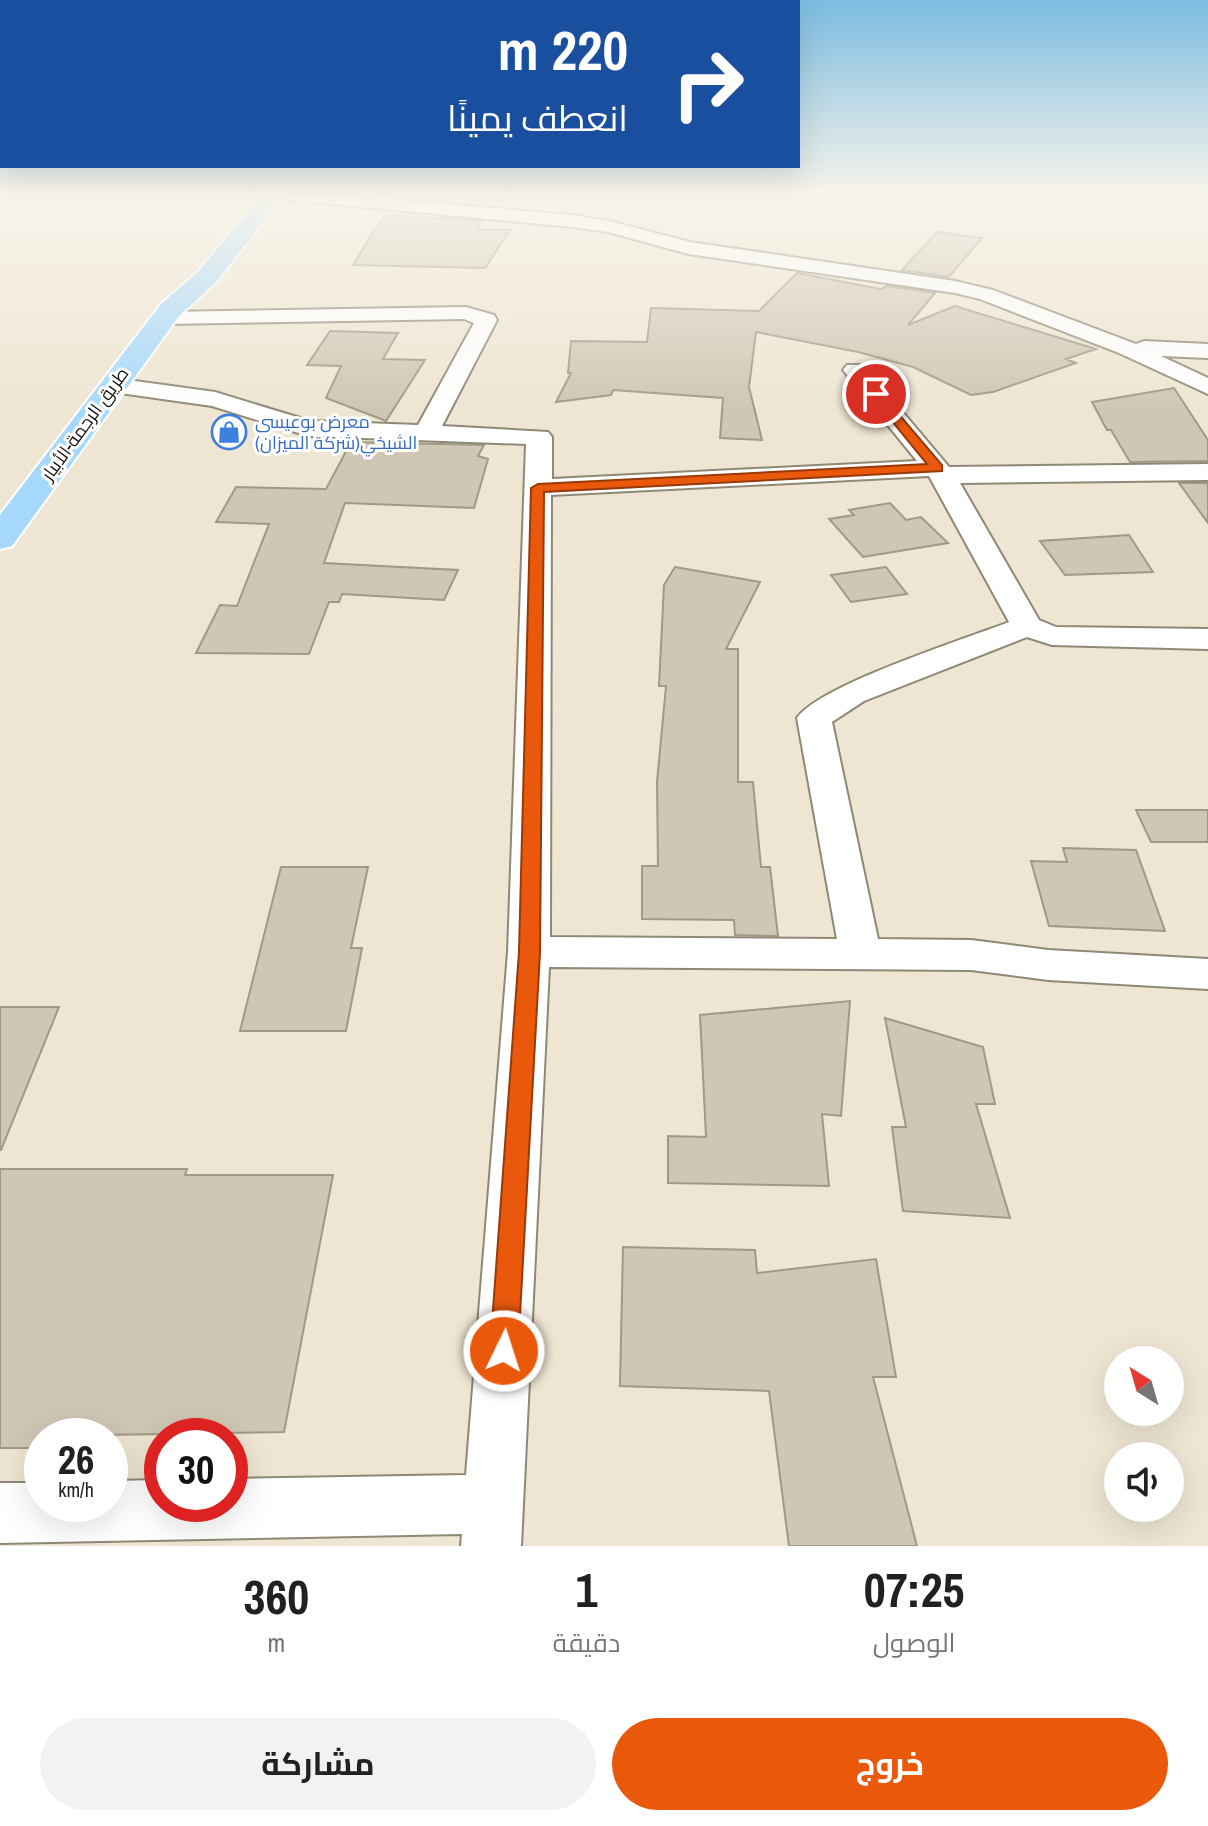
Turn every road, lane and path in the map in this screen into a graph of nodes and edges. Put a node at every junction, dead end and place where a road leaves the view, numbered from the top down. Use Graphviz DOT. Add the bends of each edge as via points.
graph roads {
  1 [pos="187,267"];
  2 [pos="215,267"];
  3 [pos="824,267"];
  4 [pos="167,314"];
  5 [pos="1127,348"];
  6 [pos="1208,351"];
  7 [pos="855,370"];
  8 [pos="113,385"];
  9 [pos="1208,387"];
  10 [pos="426,433"];
  11 [pos="940,471"];
  12 [pos="1208,472"];
  13 [pos="538,488"];
  14 [pos="0,539"];
  15 [pos="1027,626"];
  16 [pos="1208,639"];
  17 [pos="529,952"];
  18 [pos="860,953"];
  19 [pos="1208,974"];
  20 [pos="0,1513"];
  21 [pos="493,1525"];
  1 -- 4 [label="highway"];
  2 -- 4 [label="highway"];
  3 -- 5 [label="street" via="986,294"];
  4 -- 8 [label="highway, طريق الرجمة-الأبيار"];
  4 -- 10 [label="street" via="466,313 486,320"];
  5 -- 6 [label="street"];
  5 -- 9 [label="street"];
  7 -- 11 [label="street"];
  8 -- 10 [label="street" via="215,399 308,428"];
  8 -- 14 [label="highway, طريق الرجمة-الأبيار"];
  10 -- 13 [label="street" via="539,437"];
  11 -- 12 [label="street"];
  11 -- 13 [label="street"];
  11 -- 15 [label="street"];
  13 -- 17 [label="street"];
  15 -- 16 [label="street" via="1052,636"];
  15 -- 18 [label="street" via="852,694 814,718"];
  17 -- 18 [label="street"];
  17 -- 21 [label="street"];
  18 -- 19 [label="street" via="971,955"];
  20 -- 21 [label="street"];
}
